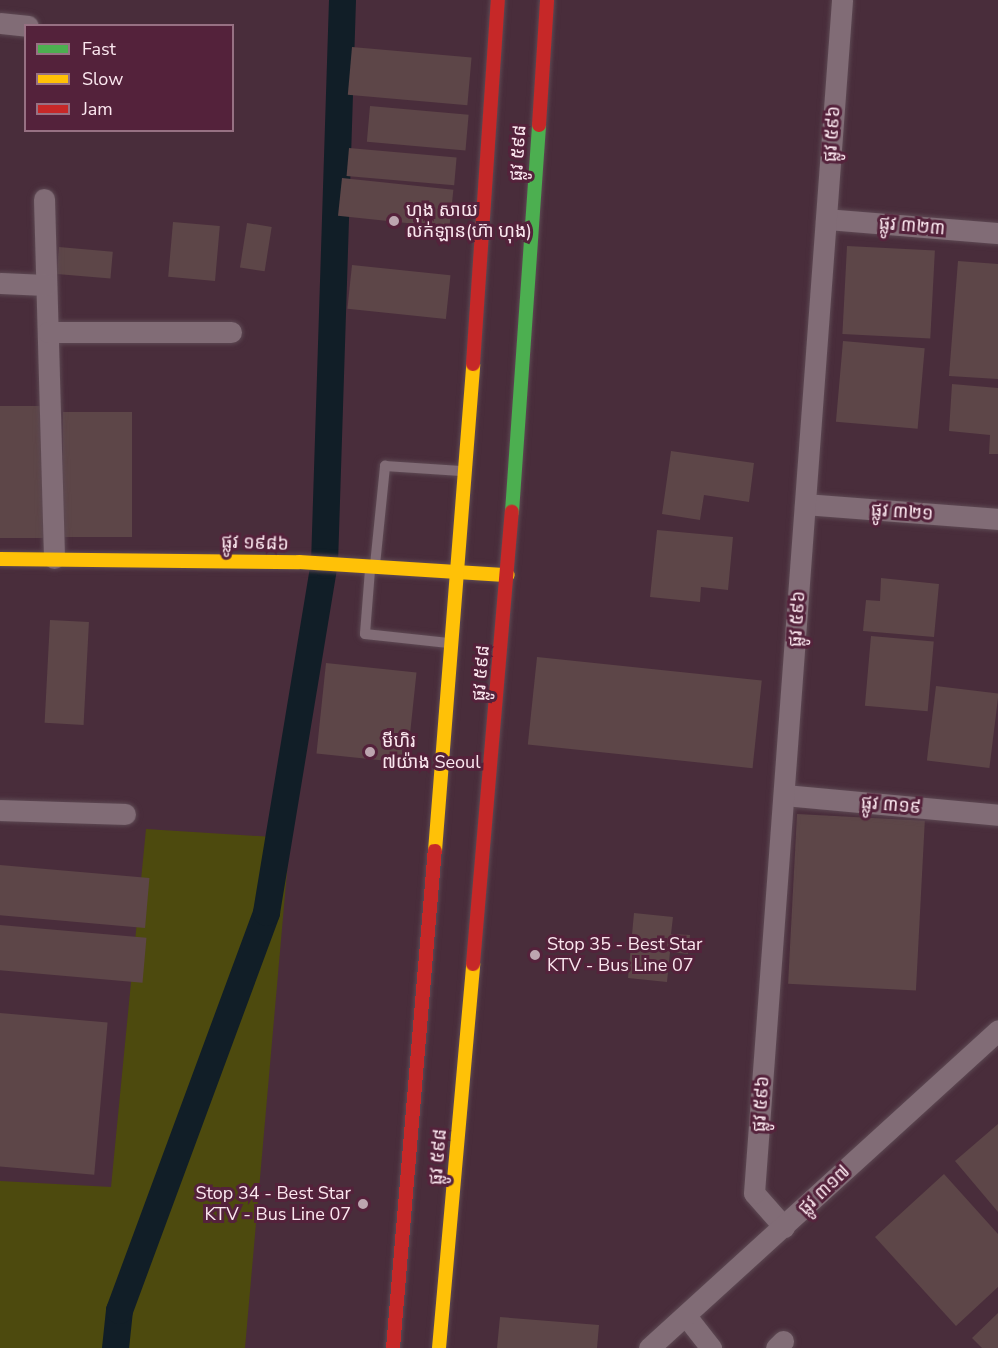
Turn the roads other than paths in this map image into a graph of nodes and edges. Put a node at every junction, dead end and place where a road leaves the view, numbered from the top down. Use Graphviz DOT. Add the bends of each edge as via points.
graph roads {
  1 [pos="498,0"];
  2 [pos="547,0"];
  3 [pos="842,0"];
  4 [pos="0,23"];
  5 [pos="24,26"];
  6 [pos="44,199"];
  7 [pos="826,219"];
  8 [pos="998,233"];
  9 [pos="0,283"];
  10 [pos="46,285"];
  11 [pos="48,332"];
  12 [pos="231,332"];
  13 [pos="461,471"];
  14 [pos="805,504"];
  15 [pos="998,519"];
  16 [pos="54,558"];
  17 [pos="0,559"];
  18 [pos="373,566"];
  19 [pos="458,572"];
  20 [pos="508,576"];
  21 [pos="452,643"];
  22 [pos="784,795"];
  23 [pos="0,810"];
  24 [pos="125,814"];
  25 [pos="998,815"];
  26 [pos="434,851"];
  27 [pos="483,858"];
  28 [pos="998,1030"];
  29 [pos="784,1227"];
  30 [pos="686,1316"];
  31 [pos="393,1348"];
  32 [pos="439,1348"];
  33 [pos="649,1348"];
  34 [pos="711,1348"];
  1 -- 13 [label="main road, ផ្លូវ ៥៩៨"];
  2 -- 20 [label="main road, ផ្លូវ ៥៩៨"];
  3 -- 7 [label="street, ផ្លូវ ៥៩៦"];
  4 -- 5 [label="street"];
  6 -- 10 [label="street"];
  7 -- 8 [label="street, ផ្លូវ ៣២៣"];
  7 -- 14 [label="street, ផ្លូវ ៥៩៦"];
  9 -- 10 [label="street"];
  10 -- 11 [label="street"];
  11 -- 12 [label="street"];
  11 -- 16 [label="street"];
  13 -- 18 [label="lane" via="385,466"];
  13 -- 19 [label="main road, ផ្លូវ ៥៩៨"];
  14 -- 15 [label="street, ផ្លូវ ៣២១"];
  14 -- 22 [label="street, ផ្លូវ ៥៩៦"];
  16 -- 17 [label="main road, ផ្លូវ ១៩៨៦"];
  16 -- 18 [label="main road, ផ្លូវ ១៩៨៦"];
  18 -- 19 [label="main road, ផ្លូវ ១៩៨៦"];
  18 -- 21 [label="lane" via="365,634"];
  19 -- 20 [label="main road, ផ្លូវ ១៩៨៦"];
  19 -- 21 [label="main road, ផ្លូវ ៥៩៨"];
  20 -- 27 [label="main road, ផ្លូវ ៥៩៨"];
  21 -- 26 [label="main road, ផ្លូវ ៥៩៨"];
  22 -- 25 [label="street, ផ្លូវ ៣១៩"];
  22 -- 29 [label="street, ផ្លូវ ៥៩៦" via="754,1193"];
  23 -- 24 [label="street"];
  26 -- 27 [label="main road"];
  26 -- 31 [label="main road, ផ្លូវ ៥៩៨"];
  27 -- 32 [label="main road, ផ្លូវ ៥៩៨"];
  28 -- 29 [label="street, ផ្លូវ ៣១៧"];
  29 -- 30 [label="street, ផ្លូវ ៣១៧"];
  30 -- 33 [label="street, ផ្លូវ ៣១៧"];
  30 -- 34 [label="street"];
}
